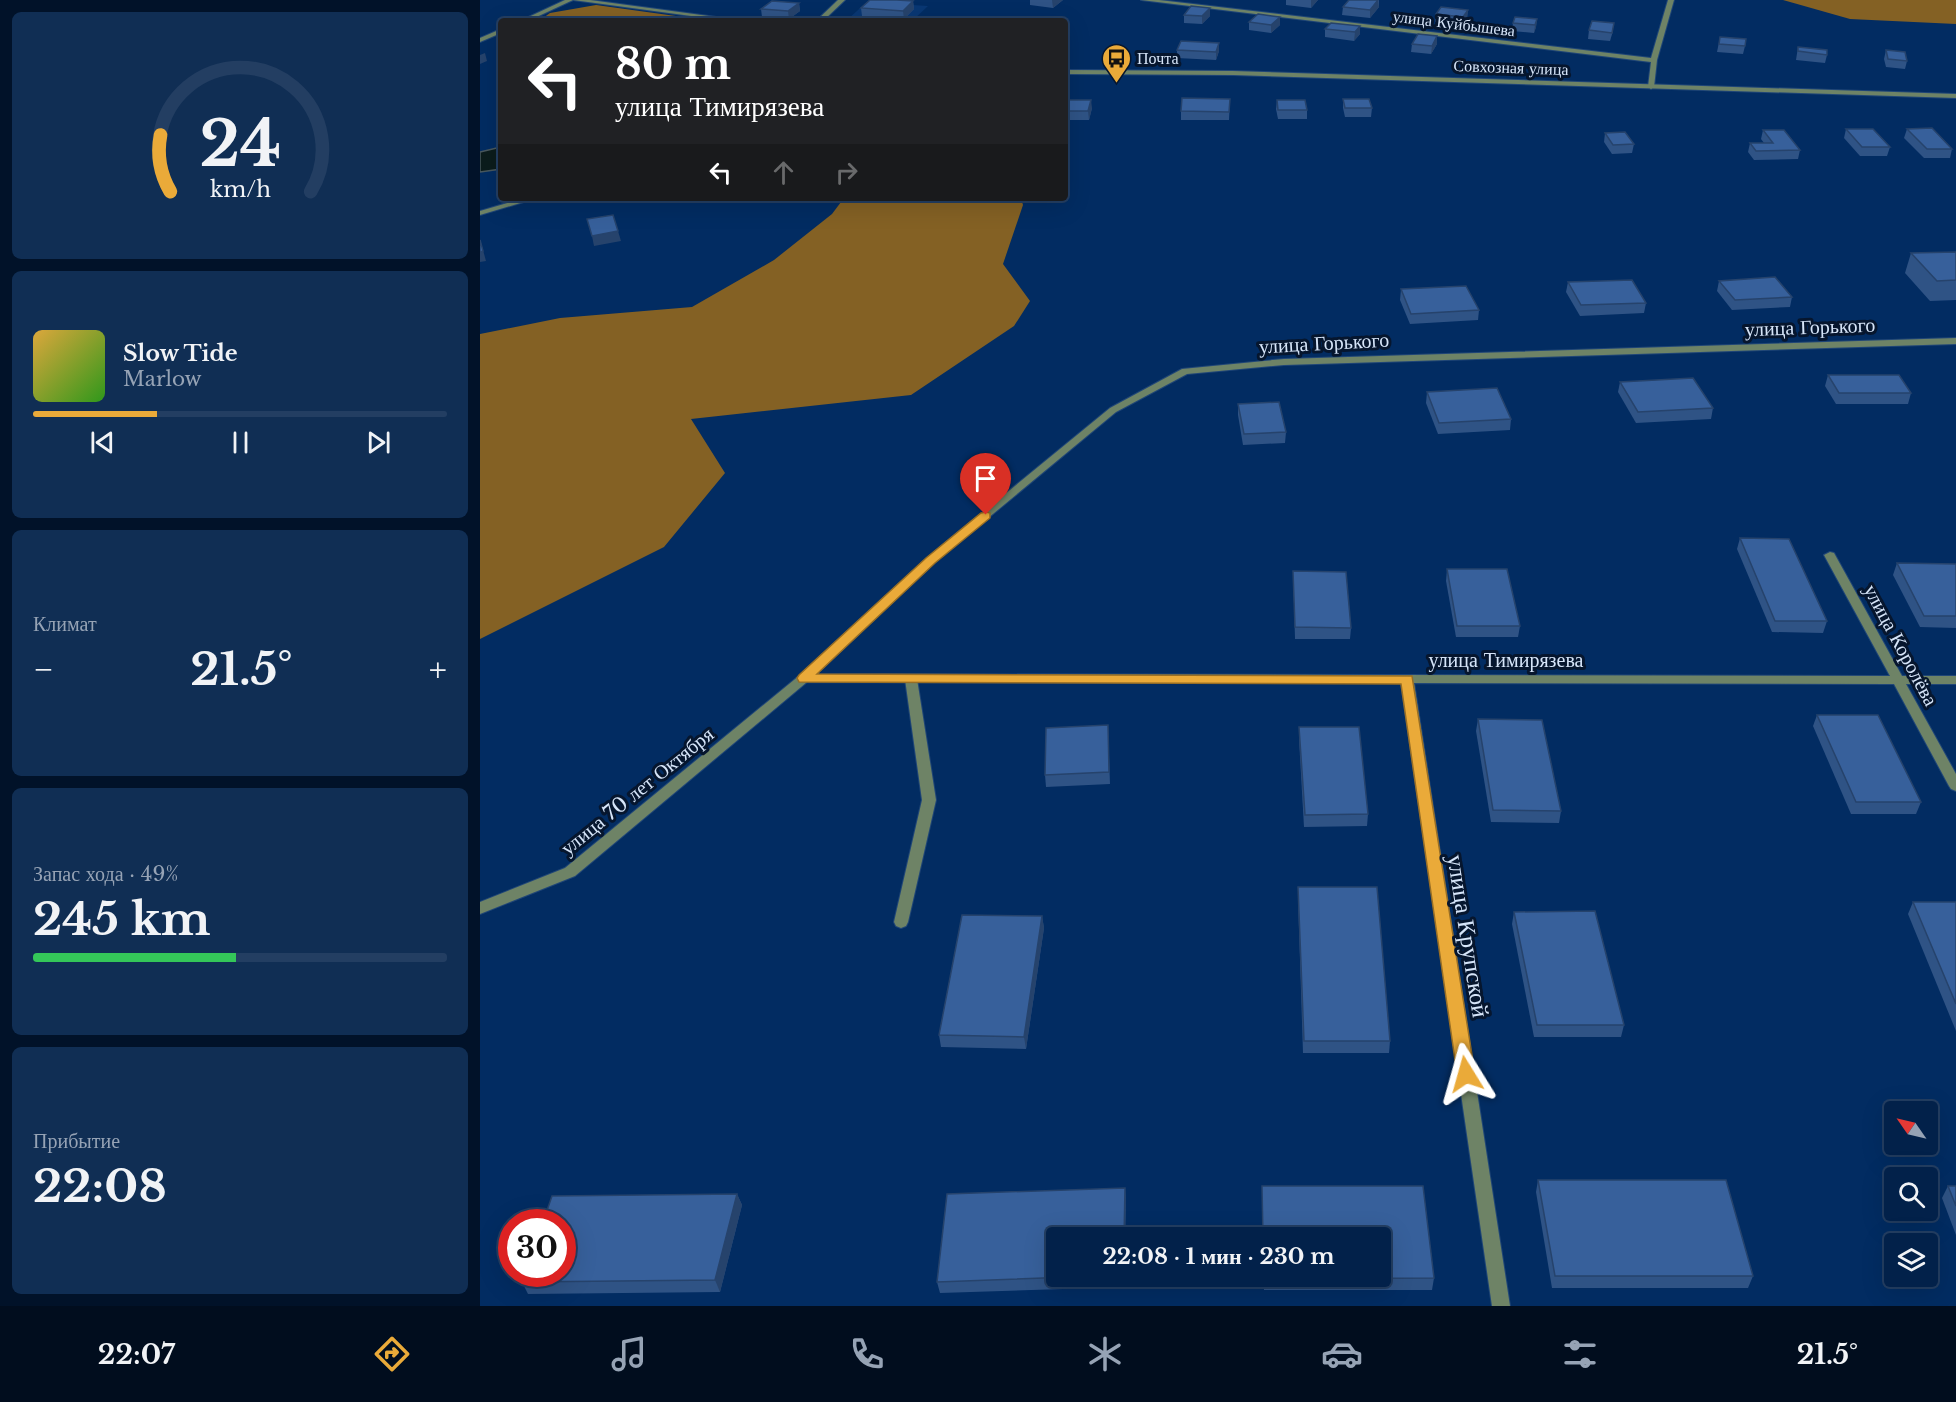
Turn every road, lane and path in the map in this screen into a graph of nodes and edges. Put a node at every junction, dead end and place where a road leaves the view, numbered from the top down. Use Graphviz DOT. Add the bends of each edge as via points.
graph roads {
  1 [pos="570,0"];
  2 [pos="576,0"];
  3 [pos="842,0"];
  4 [pos="1144,0"];
  5 [pos="1671,0"];
  6 [pos="530,18"];
  7 [pos="719,18"];
  8 [pos="822,18"];
  9 [pos="498,32"];
  10 [pos="480,40"];
  11 [pos="1654,60"];
  12 [pos="1068,72"];
  13 [pos="1652,87"];
  14 [pos="1956,96"];
  15 [pos="522,201"];
  16 [pos="480,213"];
  17 [pos="1956,341"];
  18 [pos="1830,555"];
  19 [pos="804,678"];
  20 [pos="911,679"];
  21 [pos="1407,680"];
  22 [pos="1897,680"];
  23 [pos="1956,680"];
  24 [pos="1956,786"];
  25 [pos="480,908"];
  26 [pos="901,922"];
  27 [pos="1501,1306"];
  1 -- 6 [label="street"];
  2 -- 7 [label="street"];
  3 -- 8 [label="street"];
  4 -- 11 [label="street, улица Куйбышева"];
  5 -- 11 [label="street"];
  9 -- 10 [label="street"];
  11 -- 13 [label="street"];
  12 -- 13 [label="street, Совхозная улица" via="1233,73"];
  13 -- 14 [label="street, Совхозная улица"];
  15 -- 16 [label="street"];
  17 -- 19 [label="street, улица Горького" via="1284,362 1185,371 1113,410 931,561"];
  18 -- 22 [label="street, улица Королёва"];
  19 -- 20 [label="street, улица Тимирязева"];
  19 -- 25 [label="street, улица 70 лет Октября" via="570,872"];
  20 -- 21 [label="street, улица Тимирязева"];
  20 -- 26 [label="street" via="929,800"];
  21 -- 22 [label="street, улица Тимирязева"];
  21 -- 27 [label="street, улица Крупской"];
  22 -- 23 [label="street, улица Тимирязева"];
  22 -- 24 [label="street, улица Королёва"];
}
